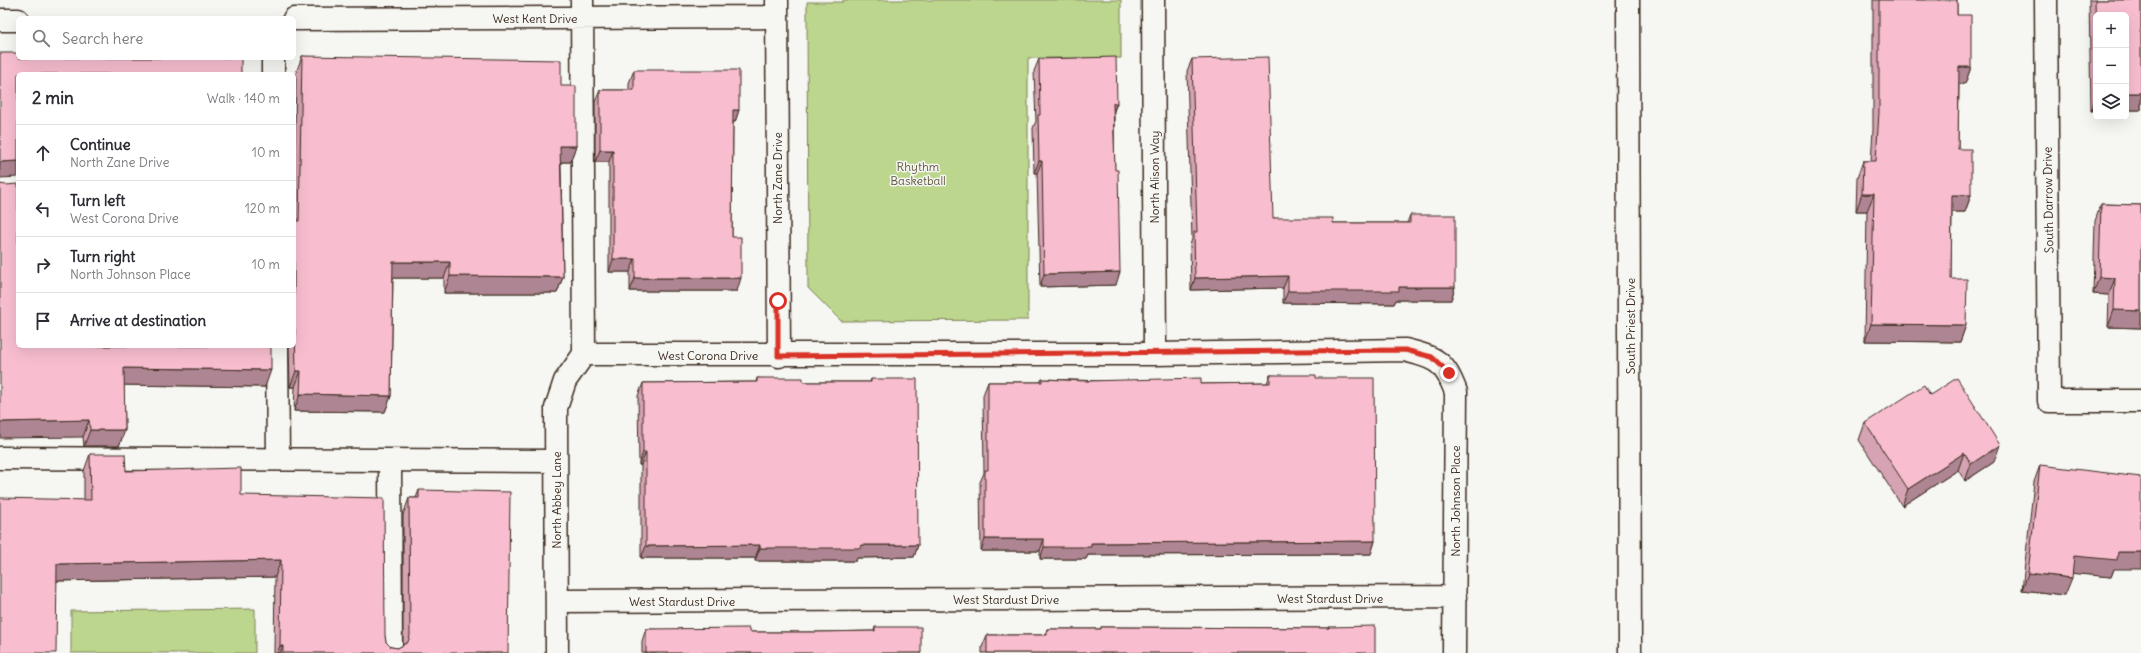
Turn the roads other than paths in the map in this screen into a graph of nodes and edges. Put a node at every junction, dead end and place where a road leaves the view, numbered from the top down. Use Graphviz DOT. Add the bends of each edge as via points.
graph roads {
  1 [pos="1153,0"];
  2 [pos="1628,0"];
  3 [pos="2046,0"];
  4 [pos="582,9"];
  5 [pos="776,9"];
  6 [pos="296,19"];
  7 [pos="0,20"];
  8 [pos="16,20"];
  9 [pos="273,60"];
  10 [pos="274,72"];
  11 [pos="277,348"];
  12 [pos="584,354"];
  13 [pos="1155,354"];
  14 [pos="778,356"];
  15 [pos="1432,357"];
  16 [pos="2141,401"];
  17 [pos="0,458"];
  18 [pos="278,459"];
  19 [pos="390,460"];
  20 [pos="556,461"];
  21 [pos="1455,597"];
  22 [pos="557,601"];
  23 [pos="391,653"];
  24 [pos="557,653"];
  25 [pos="1454,653"];
  26 [pos="1630,653"];
  1 -- 13 [label="street, North Alison Way"];
  2 -- 26 [label="street, South Priest Drive"];
  3 -- 16 [label="street, South Darrow Drive" via="2049,401"];
  4 -- 5 [label="street, West Kent Drive"];
  4 -- 6 [label="street, West Kent Drive"];
  4 -- 12 [label="street"];
  5 -- 14 [label="street, North Zane Drive"];
  7 -- 8 [label="street"];
  9 -- 10 [label="street"];
  11 -- 18 [label="street"];
  12 -- 14 [label="street, West Corona Drive"];
  12 -- 20 [label="street, North Abbey Lane" via="565,381 556,408"];
  13 -- 14 [label="street, West Corona Drive"];
  13 -- 15 [label="street, West Corona Drive" via="1405,350"];
  15 -- 21 [label="street, North Johnson Place" via="1449,373 1456,392"];
  17 -- 18 [label="street"];
  18 -- 19 [label="street"];
  19 -- 20 [label="street"];
  19 -- 23 [label="street"];
  20 -- 22 [label="street, North Abbey Lane"];
  21 -- 22 [label="street, West Stardust Drive"];
  21 -- 25 [label="street, North Johnson Place"];
  22 -- 24 [label="street, North Abbey Lane"];
}
